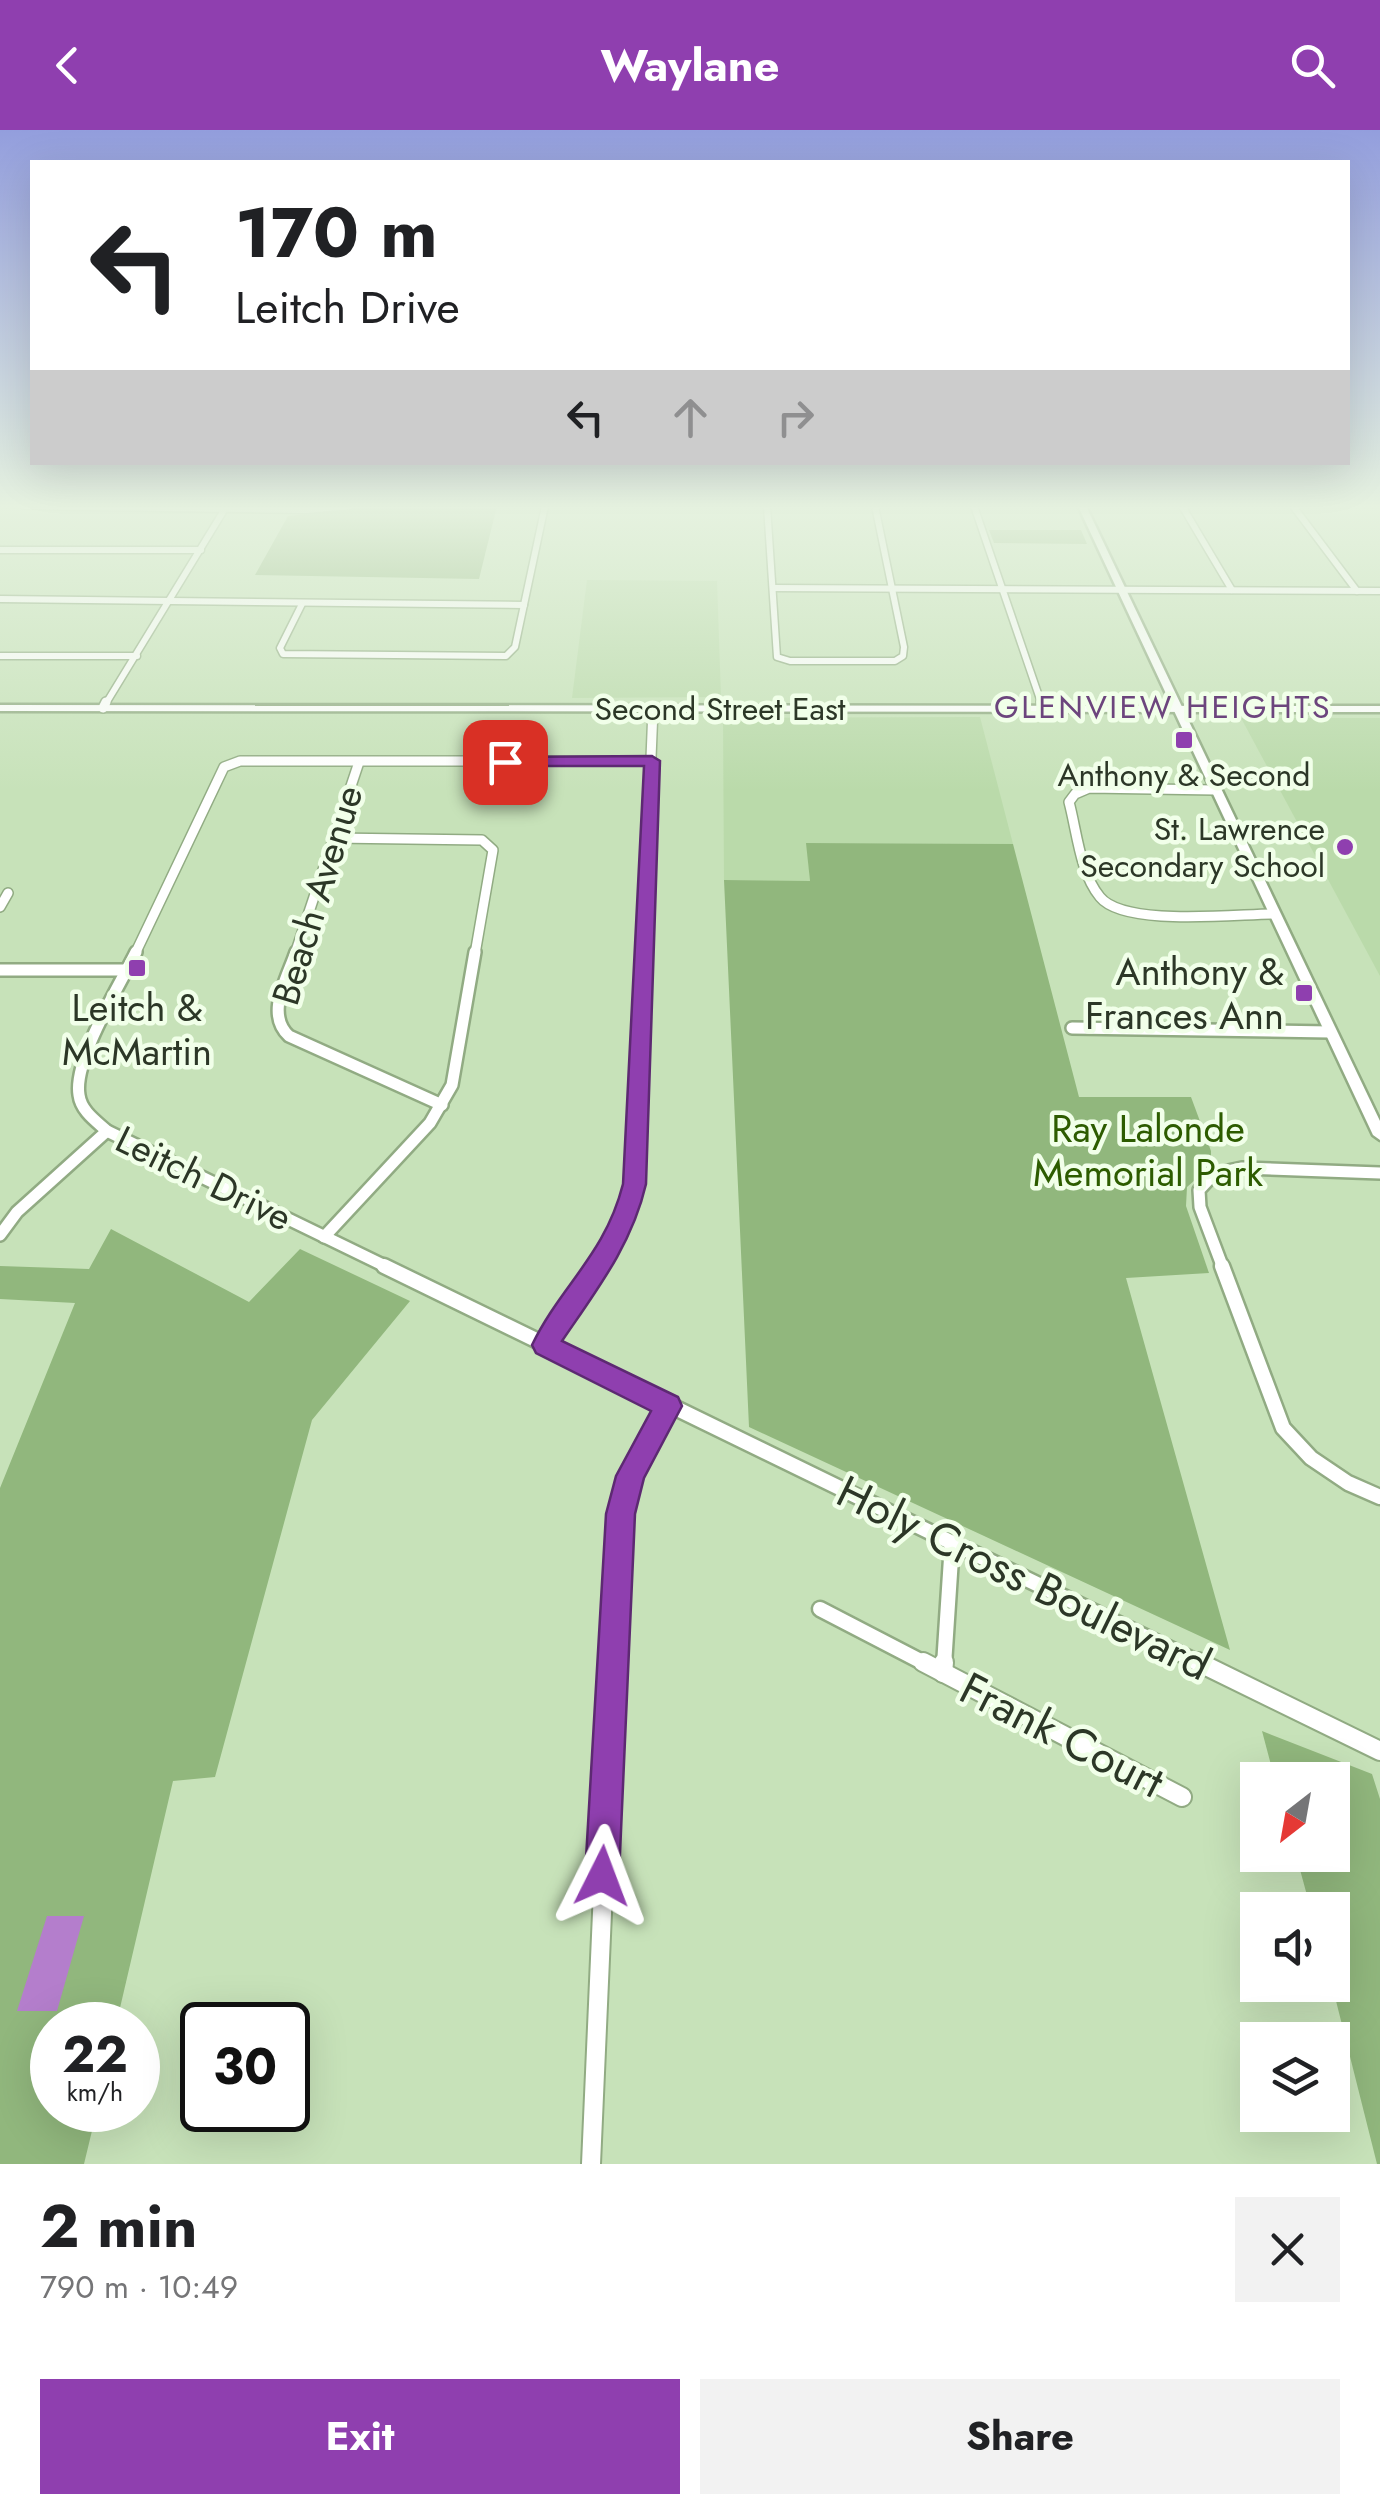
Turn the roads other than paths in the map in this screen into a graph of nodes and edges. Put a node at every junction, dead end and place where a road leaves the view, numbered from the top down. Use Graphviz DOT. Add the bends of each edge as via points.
graph roads {
  1 [pos="170,601"];
  2 [pos="235,601"];
  3 [pos="525,601"];
  4 [pos="774,601"];
  5 [pos="894,601"];
  6 [pos="1006,601"];
  7 [pos="1127,601"];
  8 [pos="302,604"];
  9 [pos="524,605"];
  10 [pos="0,656"];
  11 [pos="137,656"];
  12 [pos="0,708"];
  13 [pos="103,708"];
  14 [pos="654,709"];
  15 [pos="1044,709"];
  16 [pos="1180,710"];
  17 [pos="1380,710"];
  18 [pos="652,761"];
  19 [pos="359,762"];
  20 [pos="1214,790"];
  21 [pos="333,838"];
  22 [pos="8,893"];
  23 [pos="0,906"];
  24 [pos="1274,914"];
  25 [pos="0,970"];
  26 [pos="126,970"];
  27 [pos="1072,1028"];
  28 [pos="1330,1032"];
  29 [pos="442,1104"];
  30 [pos="107,1131"];
  31 [pos="1380,1135"];
  32 [pos="1380,1173"];
  33 [pos="0,1235"];
  34 [pos="324,1237"];
  35 [pos="545,1345"];
  36 [pos="668,1406"];
  37 [pos="1380,1497"];
  38 [pos="952,1543"];
  39 [pos="820,1609"];
  40 [pos="942,1673"];
  41 [pos="1380,1751"];
  42 [pos="1182,1797"];
  43 [pos="591,2164"];
  1 -- 11 [label="street"];
  2 -- 8 [label="street"];
  3 -- 9 [label="street"];
  4 -- 5 [label="street" via="777,657 878,662 903,656"];
  6 -- 15 [label="street"];
  7 -- 16 [label="street"];
  8 -- 9 [label="street"];
  8 -- 9 [label="street" via="283,654 506,656 515,647"];
  10 -- 11 [label="street"];
  11 -- 13 [label="street"];
  12 -- 13 [label="main road, Second Street East"];
  13 -- 14 [label="main road, Second Street East"];
  14 -- 15 [label="main road, Second Street East"];
  14 -- 18 [label="street"];
  15 -- 16 [label="main road, Second Street East"];
  16 -- 17 [label="main road, Second Street East"];
  16 -- 20 [label="street"];
  18 -- 19 [label="street"];
  18 -- 35 [label="street" via="634,1184 610,1250"];
  19 -- 21 [label="street, Beach Avenue"];
  19 -- 26 [label="street, Leitch Drive" via="224,767"];
  20 -- 24 [label="street"];
  20 -- 24 [label="street" via="1090,788 1075,794 1070,802 1093,885 1117,911"];
  21 -- 29 [label="street, Beach Avenue" via="276,1013 278,1026"];
  21 -- 29 [label="street" via="462,838 482,840 493,850 456,1063"];
  22 -- 23 [label="street"];
  24 -- 28 [label="street"];
  25 -- 26 [label="street"];
  26 -- 30 [label="street, Leitch Drive" via="76,1086 80,1108"];
  27 -- 28 [label="street"];
  28 -- 31 [label="street"];
  29 -- 34 [label="street"];
  30 -- 33 [label="street" via="16,1212"];
  30 -- 34 [label="street, Leitch Drive"];
  32 -- 37 [label="street" via="1242,1168 1214,1174 1199,1190 1283,1428 1311,1458"];
  34 -- 35 [label="street, Leitch Drive"];
  35 -- 36 [label="street, Leitch Drive"];
  36 -- 38 [label="street, Holy Cross Boulevard"];
  36 -- 43 [label="street" via="630,1476 618,1536"];
  38 -- 40 [label="street"];
  38 -- 41 [label="street, Holy Cross Boulevard"];
  39 -- 40 [label="street, Frank Court"];
  40 -- 42 [label="street, Frank Court"];
}
